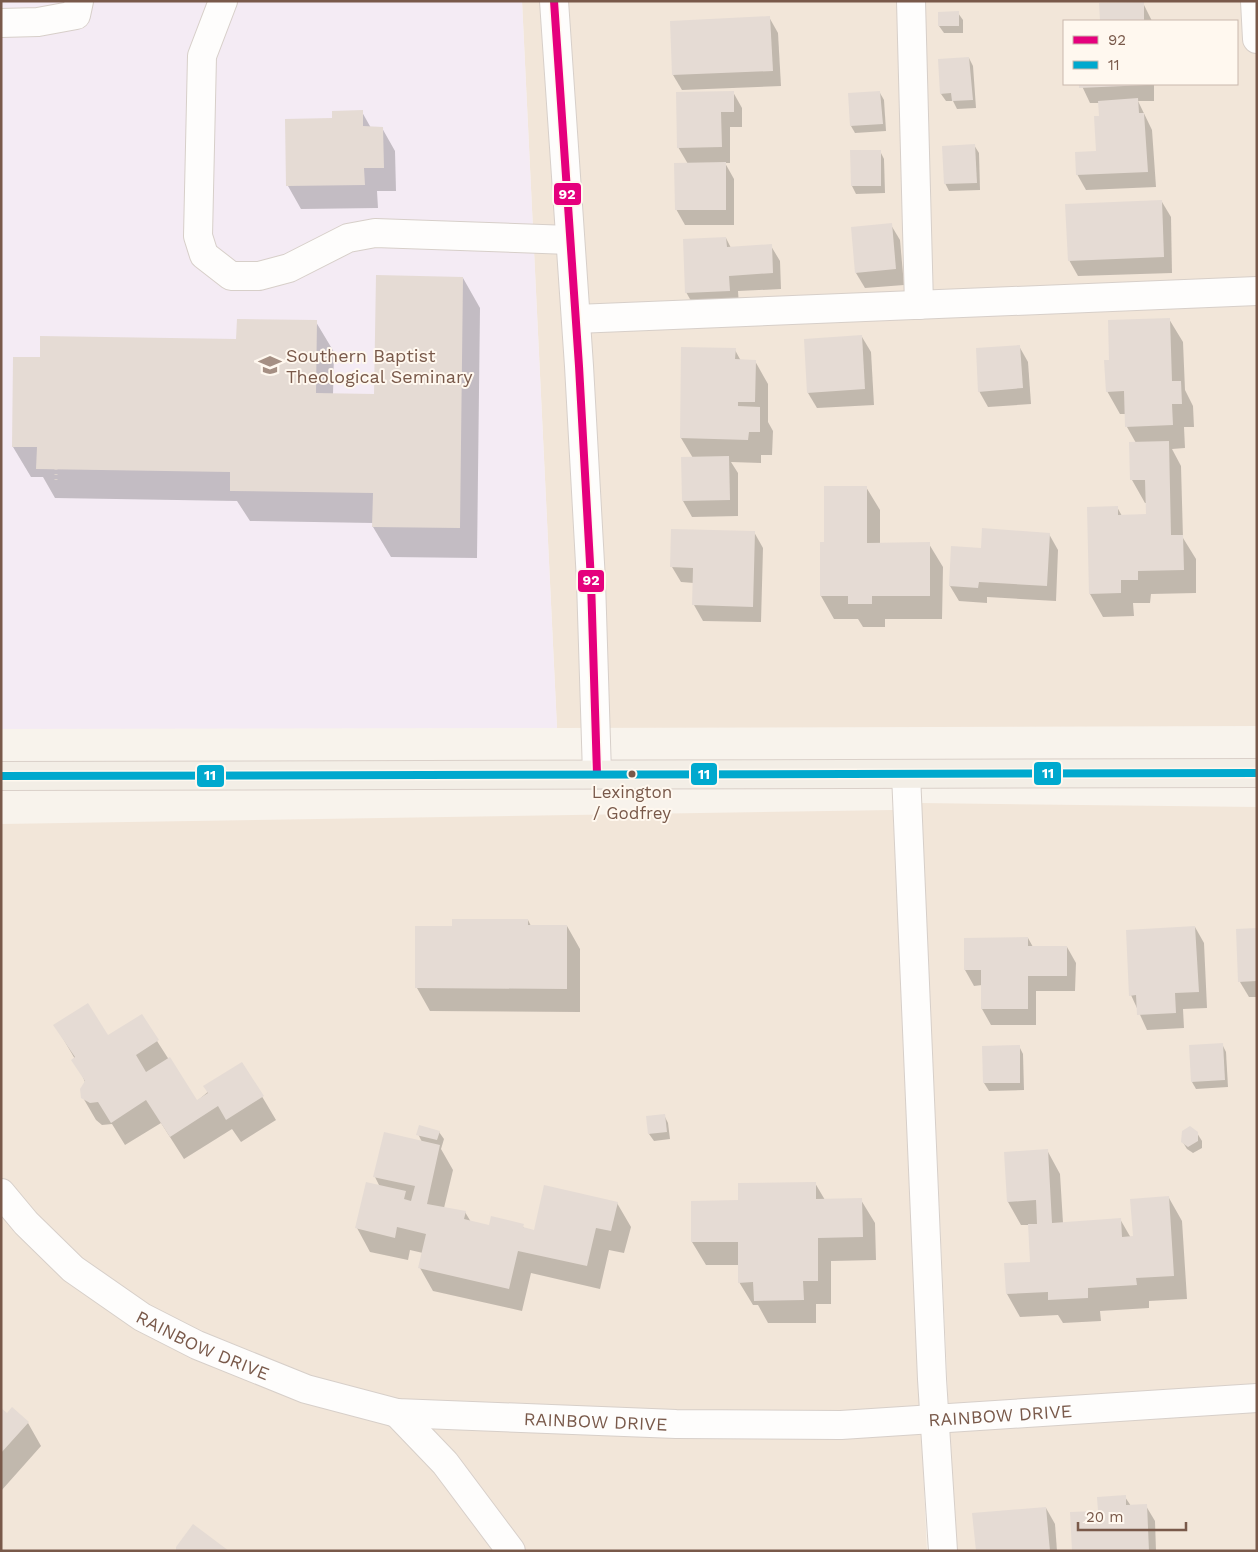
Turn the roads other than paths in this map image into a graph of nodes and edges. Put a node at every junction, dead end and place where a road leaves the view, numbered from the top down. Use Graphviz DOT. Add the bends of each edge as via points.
graph roads {
  1 [pos="79,1"];
  2 [pos="223,1"];
  3 [pos="554,1"];
  4 [pos="911,1"];
  5 [pos="1255,1"];
  6 [pos="1,23"];
  7 [pos="1257,39"];
  8 [pos="570,240"];
  9 [pos="1257,291"];
  10 [pos="918,305"];
  11 [pos="576,320"];
  12 [pos="597,774"];
  13 [pos="906,774"];
  14 [pos="1257,774"];
  15 [pos="1,776"];
  16 [pos="1,1193"];
  17 [pos="1257,1398"];
  18 [pos="397,1413"];
  19 [pos="934,1418"];
  20 [pos="511,1551"];
  21 [pos="943,1551"];
  1 -- 6 [label="street" via="76,15 38,22"];
  2 -- 8 [label="street" via="202,56 198,236 204,255 231,276 259,276 289,268 348,238 374,233"];
  3 -- 8 [label="street"];
  4 -- 10 [label="street"];
  5 -- 7 [label="street"];
  8 -- 11 [label="street"];
  9 -- 10 [label="street"];
  10 -- 11 [label="street"];
  11 -- 12 [label="street" via="591,581"];
  12 -- 13 [label="main road"];
  12 -- 15 [label="main road"];
  13 -- 14 [label="main road"];
  13 -- 19 [label="street"];
  16 -- 18 [label="street, RAINBOW DRIVE" via="73,1269 142,1317 197,1345 306,1389"];
  17 -- 19 [label="street, RAINBOW DRIVE"];
  18 -- 19 [label="street, RAINBOW DRIVE" via="676,1424 841,1425"];
  18 -- 20 [label="street" via="445,1463"];
  19 -- 21 [label="street"];
}
